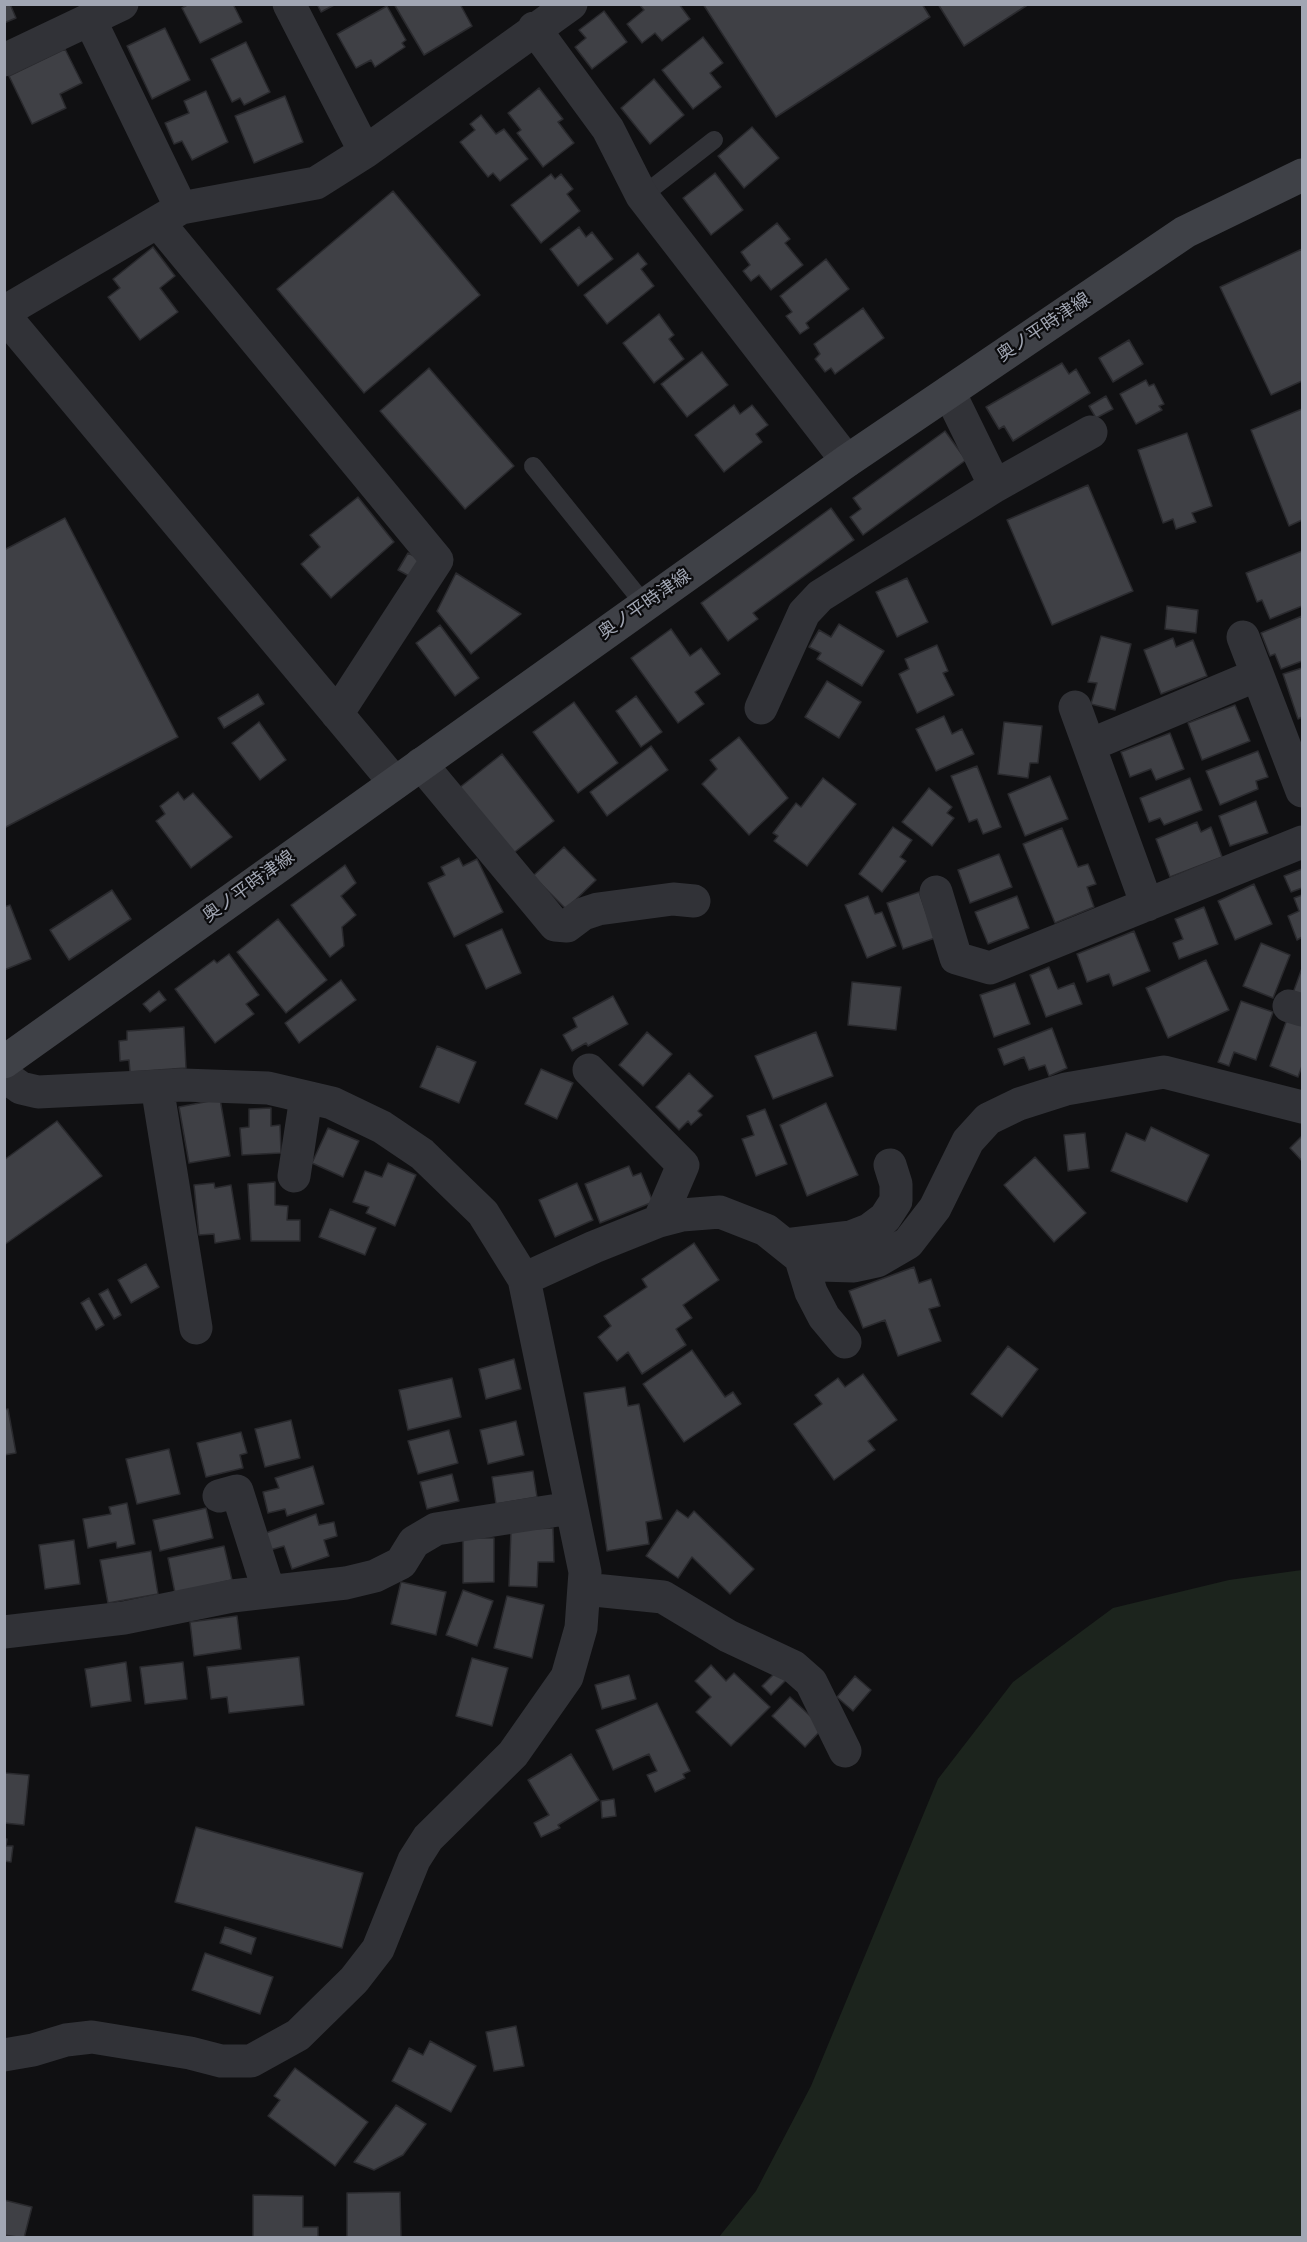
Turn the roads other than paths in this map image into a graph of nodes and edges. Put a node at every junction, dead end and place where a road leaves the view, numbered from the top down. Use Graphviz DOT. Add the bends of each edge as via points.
graph roads {
  1 [pos="122,4"];
  2 [pos="289,4"];
  3 [pos="571,4"];
  4 [pos="90,20"];
  5 [pos="534,28"];
  6 [pos="4,60"];
  7 [pos="714,140"];
  8 [pos="365,152"];
  9 [pos="1302,175"];
  10 [pos="642,196"];
  11 [pos="169,215"];
  12 [pos="4,314"];
  13 [pos="949,392"];
  14 [pos="1091,432"];
  15 [pos="848,461"];
  16 [pos="533,466"];
  17 [pos="995,486"];
  18 [pos="645,605"];
  19 [pos="1243,637"];
  20 [pos="1257,675"];
  21 [pos="1075,707"];
  22 [pos="761,708"];
  23 [pos="337,714"];
  24 [pos="1090,745"];
  25 [pos="1295,748"];
  26 [pos="407,773"];
  27 [pos="1302,791"];
  28 [pos="1302,842"];
  29 [pos="936,892"];
  30 [pos="694,901"];
  31 [pos="1147,905"];
  32 [pos="4,1062"];
  33 [pos="589,1070"];
  34 [pos="4,1076"];
  35 [pos="157,1086"];
  36 [pos="306,1097"];
  37 [pos="1302,1107"];
  38 [pos="891,1165"];
  39 [pos="294,1176"];
  40 [pos="659,1221"];
  41 [pos="793,1251"];
  42 [pos="524,1279"];
  43 [pos="196,1328"];
  44 [pos="845,1342"];
  45 [pos="219,1496"];
  46 [pos="571,1508"];
  47 [pos="584,1589"];
  48 [pos="269,1592"];
  49 [pos="4,1632"];
  50 [pos="845,1751"];
  51 [pos="4,2055"];
  1 -- 4 [label="street"];
  2 -- 8 [label="street"];
  3 -- 5 [label="street"];
  4 -- 6 [label="street"];
  4 -- 11 [label="street"];
  5 -- 8 [label="street"];
  5 -- 10 [label="street" via="608,129"];
  7 -- 10 [label="lane"];
  8 -- 11 [label="street" via="316,183"];
  9 -- 13 [label="main road, 奥ノ平時津線" via="1185,232"];
  10 -- 15 [label="street"];
  11 -- 12 [label="street"];
  11 -- 23 [label="street" via="437,560"];
  12 -- 23 [label="street"];
  13 -- 15 [label="main road, 奥ノ平時津線"];
  13 -- 17 [label="street"];
  14 -- 17 [label="street"];
  15 -- 18 [label="main road, 奥ノ平時津線"];
  16 -- 18 [label="lane"];
  17 -- 22 [label="street" via="820,596 804,613"];
  18 -- 26 [label="main road, 奥ノ平時津線"];
  19 -- 20 [label="street"];
  20 -- 24 [label="street"];
  20 -- 25 [label="street"];
  21 -- 24 [label="street"];
  23 -- 26 [label="street"];
  24 -- 31 [label="street"];
  25 -- 27 [label="street"];
  26 -- 30 [label="street" via="555,925 567,926 598,909 673,899"];
  26 -- 32 [label="main road, 奥ノ平時津線"];
  28 -- 31 [label="street"];
  29 -- 31 [label="street" via="956,958 990,968"];
  33 -- 40 [label="street" via="684,1165"];
  34 -- 35 [label="street" via="21,1088 38,1092"];
  35 -- 36 [label="street" via="268,1088"];
  35 -- 43 [label="street"];
  36 -- 39 [label="street"];
  36 -- 42 [label="street" via="332,1103 382,1127 422,1154 483,1213"];
  37 -- 41 [label="street" via="1164,1072 1066,1089 988,1119 968,1141 935,1208 908,1243 877,1262 819,1265"];
  38 -- 41 [label="street" via="896,1201 885,1218 851,1237"];
  40 -- 41 [label="street" via="720,1212 766,1230"];
  40 -- 42 [label="street"];
  41 -- 44 [label="street" via="824,1317"];
  42 -- 46 [label="street"];
  45 -- 48 [label="street" via="237,1491"];
  46 -- 47 [label="street" via="585,1572"];
  46 -- 48 [label="street" via="436,1528 414,1542 401,1563 375,1576"];
  47 -- 50 [label="street" via="663,1597 728,1636 794,1667 811,1682"];
  47 -- 51 [label="street" via="581,1628 567,1677 513,1754 428,1838 414,1860 378,1949 354,1980 298,2035 251,2061 221,2061 92,2037"];
  48 -- 49 [label="street" via="124,1618"];
}
